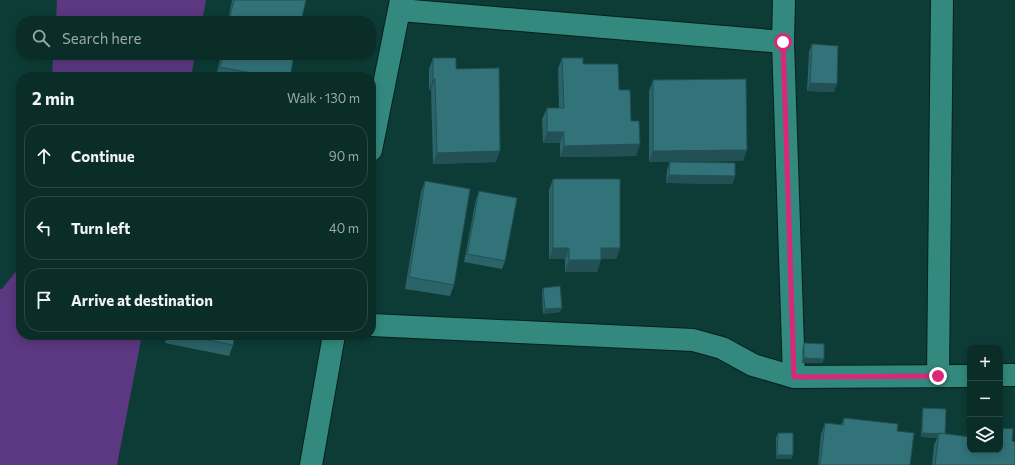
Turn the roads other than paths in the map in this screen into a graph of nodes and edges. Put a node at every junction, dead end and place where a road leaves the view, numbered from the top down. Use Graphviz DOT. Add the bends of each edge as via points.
graph roads {
  1 [pos="784,0"];
  2 [pos="942,0"];
  3 [pos="400,5"];
  4 [pos="783,42"];
  5 [pos="376,125"];
  6 [pos="376,324"];
  7 [pos="333,340"];
  8 [pos="1003,375"];
  9 [pos="1015,375"];
  10 [pos="938,376"];
  11 [pos="967,376"];
  12 [pos="794,377"];
  13 [pos="311,465"];
  1 -- 4 [label="street"];
  2 -- 10 [label="street"];
  3 -- 4 [label="street"];
  3 -- 5 [label="street"];
  4 -- 12 [label="street"];
  6 -- 12 [label="street" via="693,340 722,348 753,365"];
  7 -- 13 [label="street"];
  8 -- 9 [label="street"];
  10 -- 11 [label="street"];
  10 -- 12 [label="street"];
}
